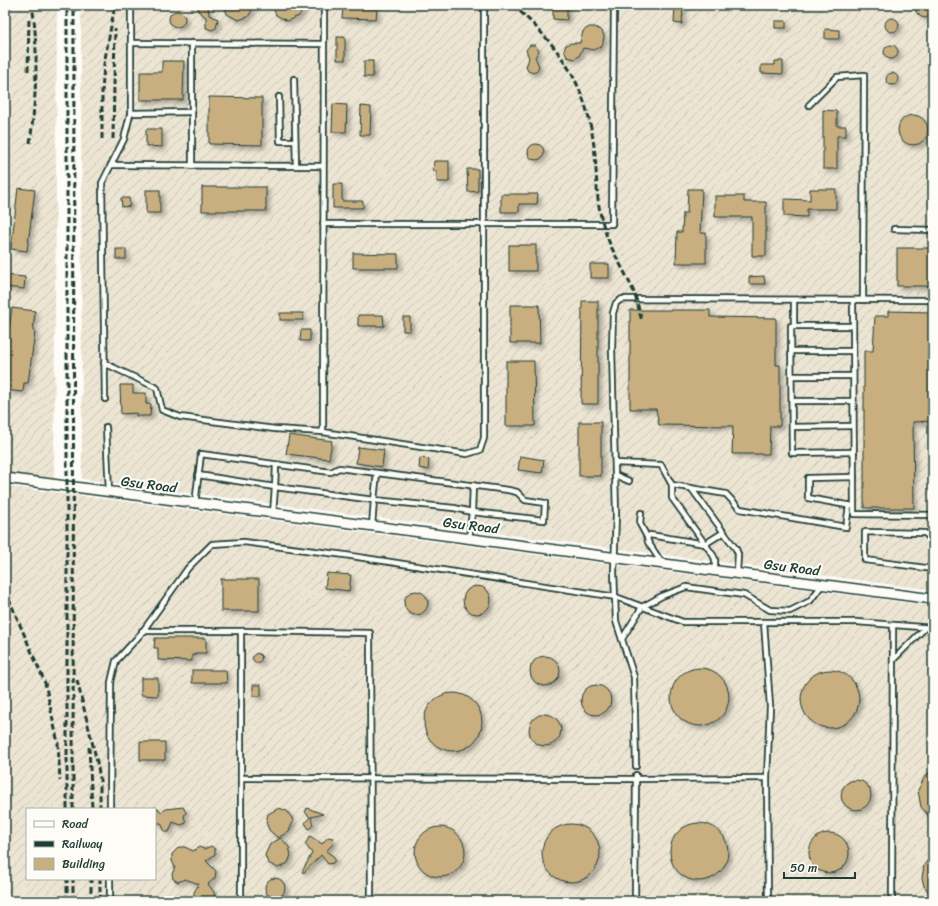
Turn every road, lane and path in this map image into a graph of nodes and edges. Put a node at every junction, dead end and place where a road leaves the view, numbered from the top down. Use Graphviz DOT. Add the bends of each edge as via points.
graph roads {
  1 [pos="132,5"];
  2 [pos="324,5"];
  3 [pos="484,5"];
  4 [pos="614,5"];
  5 [pos="131,43"];
  6 [pos="192,43"];
  7 [pos="324,44"];
  8 [pos="294,79"];
  9 [pos="279,97"];
  10 [pos="809,105"];
  11 [pos="130,112"];
  12 [pos="192,112"];
  13 [pos="295,141"];
  14 [pos="111,165"];
  15 [pos="192,166"];
  16 [pos="296,166"];
  17 [pos="324,166"];
  18 [pos="324,224"];
  19 [pos="484,225"];
  20 [pos="894,230"];
  21 [pos="933,230"];
  22 [pos="794,300"];
  23 [pos="853,300"];
  24 [pos="863,300"];
  25 [pos="933,300"];
  26 [pos="794,326"];
  27 [pos="853,326"];
  28 [pos="791,351"];
  29 [pos="853,351"];
  30 [pos="104,363"];
  31 [pos="792,376"];
  32 [pos="853,376"];
  33 [pos="105,399"];
  34 [pos="792,401"];
  35 [pos="853,401"];
  36 [pos="853,426"];
  37 [pos="106,427"];
  38 [pos="792,427"];
  39 [pos="323,432"];
  40 [pos="854,452"];
  41 [pos="615,462"];
  42 [pos="276,464"];
  43 [pos="377,473"];
  44 [pos="198,475"];
  45 [pos="615,475"];
  46 [pos="854,477"];
  47 [pos="5,478"];
  48 [pos="629,481"];
  49 [pos="473,485"];
  50 [pos="672,485"];
  51 [pos="275,488"];
  52 [pos="691,488"];
  53 [pos="109,492"];
  54 [pos="374,500"];
  55 [pos="195,504"];
  56 [pos="851,506"];
  57 [pos="472,512"];
  58 [pos="640,513"];
  59 [pos="273,514"];
  60 [pos="933,515"];
  61 [pos="372,526"];
  62 [pos="724,532"];
  63 [pos="647,537"];
  64 [pos="469,539"];
  65 [pos="933,541"];
  66 [pos="704,544"];
  67 [pos="615,558"];
  68 [pos="663,564"];
  69 [pos="933,569"];
  70 [pos="715,571"];
  71 [pos="736,574"];
  72 [pos="822,585"];
  73 [pos="616,597"];
  74 [pos="933,599"];
  75 [pos="642,607"];
  76 [pos="764,622"];
  77 [pos="893,625"];
  78 [pos="925,628"];
  79 [pos="933,628"];
  80 [pos="142,631"];
  81 [pos="241,631"];
  82 [pos="622,639"];
  83 [pos="892,660"];
  84 [pos="636,766"];
  85 [pos="371,777"];
  86 [pos="636,777"];
  87 [pos="241,778"];
  88 [pos="767,778"];
  89 [pos="110,808"];
  90 [pos="110,880"];
  91 [pos="110,901"];
  92 [pos="241,901"];
  93 [pos="371,901"];
  94 [pos="635,901"];
  95 [pos="768,901"];
  96 [pos="892,901"];
  1 -- 5 [label="lane"];
  2 -- 7 [label="lane"];
  3 -- 19 [label="lane"];
  4 -- 19 [label="lane" via="612,224"];
  5 -- 6 [label="lane"];
  5 -- 11 [label="lane"];
  6 -- 7 [label="lane"];
  6 -- 12 [label="lane"];
  7 -- 17 [label="lane"];
  8 -- 13 [label="lane"];
  9 -- 13 [label="lane" via="280,141"];
  10 -- 24 [label="lane" via="837,77 864,75"];
  11 -- 12 [label="lane"];
  11 -- 14 [label="lane" via="124,140"];
  12 -- 15 [label="lane"];
  13 -- 16 [label="lane"];
  14 -- 15 [label="lane"];
  14 -- 30 [label="lane" via="102,183"];
  15 -- 16 [label="lane"];
  16 -- 17 [label="lane"];
  17 -- 18 [label="lane"];
  18 -- 19 [label="lane"];
  18 -- 39 [label="lane"];
  19 -- 39 [label="lane" via="484,438 480,450 467,454"];
  20 -- 21 [label="lane"];
  22 -- 23 [label="lane"];
  22 -- 26 [label="lane"];
  22 -- 41 [label="lane" via="622,299 616,303 613,313 612,348"];
  23 -- 24 [label="lane"];
  23 -- 27 [label="lane"];
  24 -- 25 [label="lane"];
  26 -- 27 [label="lane"];
  26 -- 28 [label="lane" via="791,326"];
  27 -- 29 [label="lane"];
  28 -- 29 [label="lane"];
  28 -- 31 [label="lane"];
  29 -- 32 [label="lane"];
  30 -- 33 [label="lane"];
  30 -- 39 [label="lane" via="157,388 162,410 180,417 275,429"];
  31 -- 32 [label="lane"];
  31 -- 34 [label="lane"];
  32 -- 35 [label="lane"];
  34 -- 35 [label="lane"];
  34 -- 38 [label="lane"];
  35 -- 36 [label="lane"];
  36 -- 38 [label="lane"];
  36 -- 40 [label="lane"];
  37 -- 53 [label="lane"];
  38 -- 40 [label="lane" via="792,453"];
  40 -- 46 [label="lane"];
  41 -- 45 [label="lane"];
  41 -- 50 [label="lane" via="661,465"];
  42 -- 43 [label="lane" via="331,472 339,468"];
  42 -- 44 [label="lane" via="201,454"];
  42 -- 51 [label="lane"];
  43 -- 49 [label="lane"];
  43 -- 54 [label="lane"];
  44 -- 51 [label="lane"];
  44 -- 55 [label="lane"];
  45 -- 48 [label="lane"];
  45 -- 67 [label="lane"];
  46 -- 56 [label="lane"];
  46 -- 56 [label="lane" via="808,478 808,498"];
  47 -- 53 [label="street, Gsu Road"];
  49 -- 57 [label="lane"];
  49 -- 57 [label="lane" via="517,492 525,500 545,503 544,520"];
  50 -- 52 [label="lane"];
  50 -- 66 [label="lane" via="672,498"];
  51 -- 54 [label="lane"];
  51 -- 59 [label="lane"];
  52 -- 56 [label="lane" via="726,494 740,509 846,527"];
  52 -- 62 [label="lane"];
  53 -- 55 [label="street, Gsu Road"];
  54 -- 57 [label="lane"];
  54 -- 61 [label="lane"];
  55 -- 59 [label="street, Gsu Road"];
  56 -- 60 [label="lane" via="854,514"];
  57 -- 64 [label="lane"];
  58 -- 63 [label="lane" via="640,524"];
  59 -- 61 [label="street, Gsu Road"];
  61 -- 64 [label="street, Gsu Road"];
  62 -- 66 [label="lane"];
  62 -- 71 [label="lane" via="738,554"];
  63 -- 66 [label="lane" via="650,535"];
  63 -- 68 [label="lane" via="653,552"];
  64 -- 67 [label="street, Gsu Road"];
  65 -- 69 [label="lane" via="925,533 865,532 865,560"];
  66 -- 70 [label="lane" via="715,559"];
  67 -- 68 [label="street, Gsu Road"];
  67 -- 73 [label="lane"];
  68 -- 70 [label="street, Gsu Road"];
  70 -- 71 [label="street, Gsu Road"];
  71 -- 72 [label="street, Gsu Road"];
  72 -- 74 [label="street, Gsu Road"];
  72 -- 75 [label="lane" via="810,601 790,611 770,610 744,595 686,587"];
  73 -- 75 [label="lane"];
  73 -- 80 [label="lane" via="330,553 244,542 212,544 188,568"];
  73 -- 82 [label="lane" via="616,621"];
  75 -- 76 [label="lane" via="683,622"];
  75 -- 82 [label="lane"];
  76 -- 77 [label="lane" via="857,622"];
  76 -- 88 [label="lane" via="770,706"];
  77 -- 78 [label="lane"];
  77 -- 83 [label="lane"];
  78 -- 79 [label="lane"];
  78 -- 83 [label="lane"];
  80 -- 81 [label="lane"];
  80 -- 89 [label="lane" via="116,661 111,682"];
  81 -- 85 [label="lane" via="370,633"];
  81 -- 87 [label="lane"];
  82 -- 84 [label="lane" via="634,677"];
  83 -- 96 [label="lane"];
  85 -- 86 [label="lane"];
  85 -- 87 [label="lane"];
  85 -- 93 [label="lane"];
  86 -- 88 [label="lane"];
  86 -- 94 [label="lane"];
  87 -- 92 [label="lane"];
  88 -- 95 [label="lane"];
  90 -- 91 [label="lane"];
}
